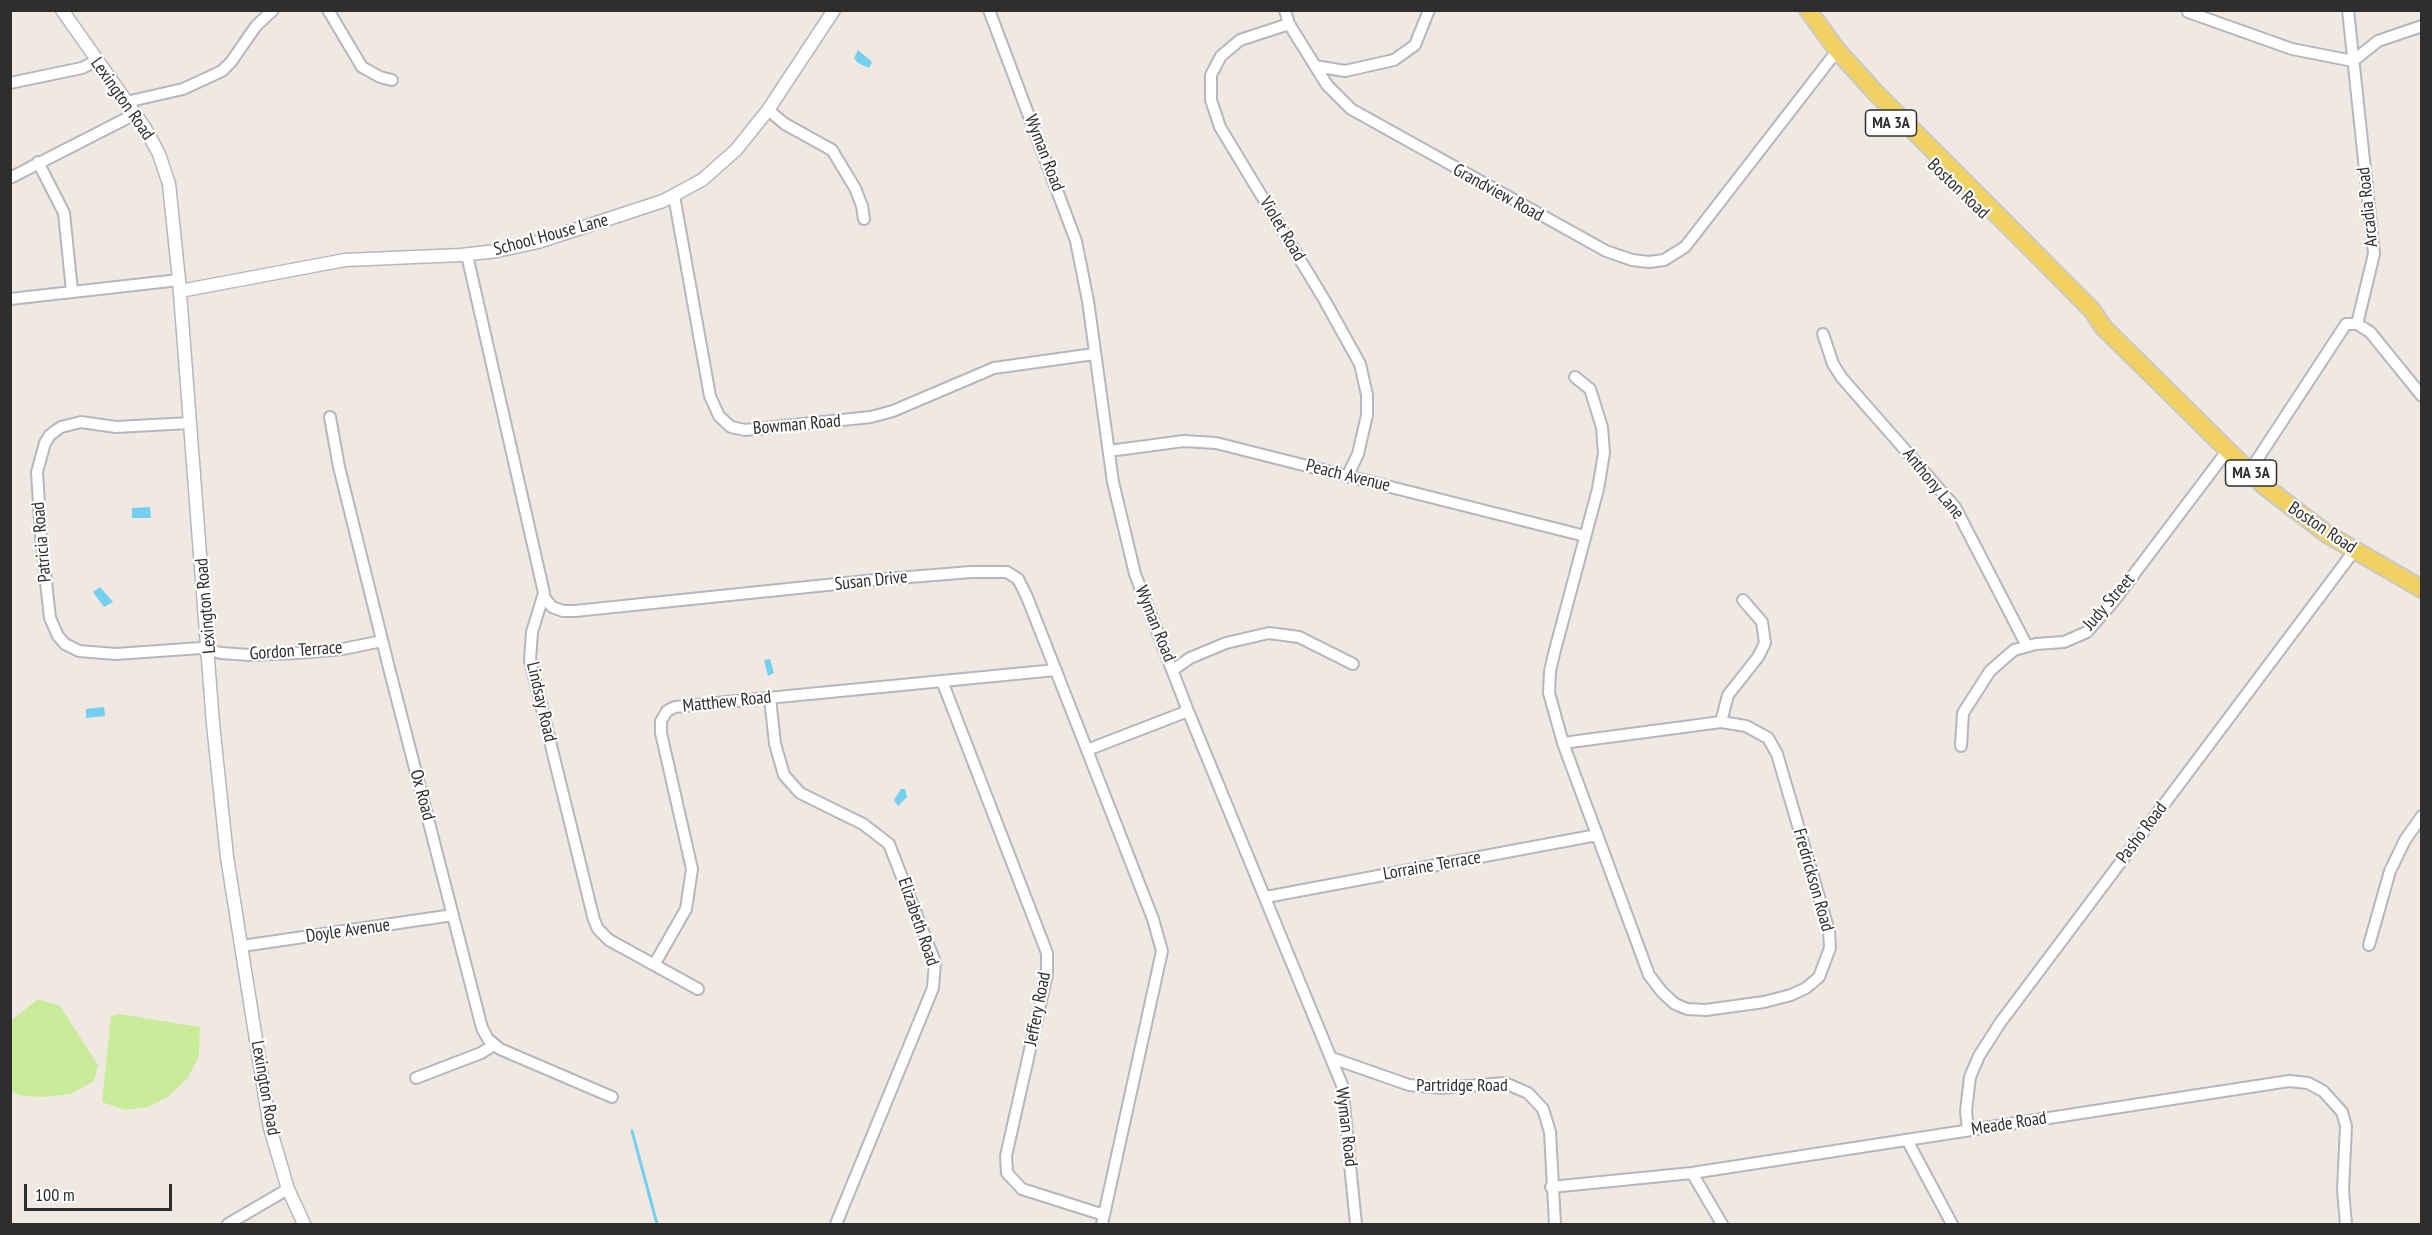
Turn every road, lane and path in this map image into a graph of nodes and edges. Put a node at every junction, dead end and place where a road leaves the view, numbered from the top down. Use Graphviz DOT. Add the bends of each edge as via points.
graph roads {
  1 [pos="62,10"];
  2 [pos="273,10"];
  3 [pos="328,10"];
  4 [pos="834,10"];
  5 [pos="989,10"];
  6 [pos="1285,10"];
  7 [pos="1429,10"];
  8 [pos="1805,10"];
  9 [pos="2348,10"];
  10 [pos="2188,12"];
  11 [pos="1289,24"];
  12 [pos="2421,26"];
  13 [pos="1833,56"];
  14 [pos="96,61"];
  15 [pos="2353,61"];
  16 [pos="1315,66"];
  17 [pos="392,80"];
  18 [pos="10,83"];
  19 [pos="126,102"];
  20 [pos="768,110"];
  21 [pos="135,114"];
  22 [pos="38,162"];
  23 [pos="10,178"];
  24 [pos="674,196"];
  25 [pos="864,219"];
  26 [pos="467,255"];
  27 [pos="180,285"];
  28 [pos="72,291"];
  29 [pos="10,299"];
  30 [pos="2357,324"];
  31 [pos="2103,327"];
  32 [pos="1823,334"];
  33 [pos="1095,354"];
  34 [pos="1575,377"];
  35 [pos="2421,396"];
  36 [pos="330,417"];
  37 [pos="190,423"];
  38 [pos="1109,451"];
  39 [pos="2227,451"];
  40 [pos="2249,472"];
  41 [pos="1348,475"];
  42 [pos="1585,536"];
  43 [pos="2354,550"];
  44 [pos="2421,589"];
  45 [pos="544,597"];
  46 [pos="1743,600"];
  47 [pos="382,641"];
  48 [pos="2027,646"];
  49 [pos="209,650"];
  50 [pos="1353,664"];
  51 [pos="1056,670"];
  52 [pos="1173,670"];
  53 [pos="942,681"];
  54 [pos="770,698"];
  55 [pos="1188,711"];
  56 [pos="1721,722"];
  57 [pos="1563,742"];
  58 [pos="1961,746"];
  59 [pos="1087,750"];
  60 [pos="2421,816"];
  61 [pos="1597,835"];
  62 [pos="1266,897"];
  63 [pos="453,915"];
  64 [pos="2369,945"];
  65 [pos="242,946"];
  66 [pos="654,965"];
  67 [pos="698,989"];
  68 [pos="494,1045"];
  69 [pos="1332,1058"];
  70 [pos="416,1078"];
  71 [pos="612,1097"];
  72 [pos="1968,1130"];
  73 [pos="1907,1140"];
  74 [pos="1692,1173"];
  75 [pos="1551,1187"];
  76 [pos="288,1189"];
  77 [pos="1103,1220"];
  78 [pos="228,1224"];
  79 [pos="304,1224"];
  80 [pos="836,1224"];
  81 [pos="1356,1224"];
  82 [pos="1555,1224"];
  83 [pos="1722,1224"];
  84 [pos="1952,1224"];
  85 [pos="2346,1224"];
  1 -- 14 [label="street, Lexington Road"];
  2 -- 19 [label="street" via="222,71 183,89"];
  3 -- 17 [label="street" via="362,67"];
  4 -- 20 [label="street, School House Lane"];
  5 -- 33 [label="street, Wyman Road" via="1076,241"];
  6 -- 11 [label="street, Grandview Road"];
  7 -- 16 [label="street" via="1415,45 1394,60 1345,71"];
  8 -- 13 [label="main road, Boston Road / MA 3A"];
  8 -- 31 [label="main road, Boston Road / MA 3A" via="1874,91 2092,310"];
  9 -- 15 [label="street, Arcadia Road"];
  10 -- 15 [label="street" via="2292,49"];
  11 -- 16 [label="street, Grandview Road"];
  11 -- 41 [label="street, Violet Road" via="1240,40 1221,56 1211,75 1210,100 1220,127 1360,364 1368,395 1367,415 1358,454"];
  12 -- 15 [label="street" via="2378,41"];
  13 -- 16 [label="street, Grandview Road" via="1685,247 1674,256 1649,262 1596,246 1366,119 1340,100"];
  13 -- 31 [label="main road, Boston Road / MA 3A" via="1881,114 2088,319"];
  14 -- 18 [label="street" via="82,68"];
  14 -- 19 [label="street, Lexington Road"];
  15 -- 30 [label="street, Arcadia Road" via="2374,254"];
  19 -- 21 [label="street, Lexington Road"];
  20 -- 24 [label="street, School House Lane" via="723,163"];
  20 -- 25 [label="street" via="831,150 855,188"];
  21 -- 22 [label="street"];
  21 -- 27 [label="street, Lexington Road" via="153,140 165,168"];
  22 -- 23 [label="street"];
  22 -- 28 [label="street" via="64,213"];
  24 -- 26 [label="street, School House Lane" via="538,242"];
  24 -- 33 [label="street, Bowman Road" via="710,396 719,416 731,427 745,430 871,417 994,368"];
  26 -- 27 [label="street, School House Lane" via="345,260"];
  26 -- 45 [label="street"];
  27 -- 28 [label="street"];
  27 -- 37 [label="street, Lexington Road"];
  28 -- 29 [label="street"];
  30 -- 35 [label="street" via="2370,332"];
  30 -- 40 [label="street" via="2346,324"];
  31 -- 39 [label="main road, Boston Road / MA 3A"];
  32 -- 48 [label="street, Anthony Lane" via="1842,378 1955,507"];
  33 -- 38 [label="street, Wyman Road"];
  34 -- 42 [label="street, Fredrickson Road" via="1590,389 1602,427 1604,453"];
  36 -- 47 [label="street, Ox Road"];
  37 -- 49 [label="street, Lexington Road"];
  37 -- 49 [label="street, Patricia Road" via="116,427 81,422 50,435 37,472 41,537 50,618 65,644 91,653"];
  38 -- 41 [label="street, Peach Avenue" via="1184,441 1216,443"];
  38 -- 52 [label="street, Wyman Road" via="1125,541"];
  39 -- 40 [label="main road, Boston Road / MA 3A"];
  39 -- 48 [label="street, Judy Street" via="2087,632 2069,640"];
  40 -- 43 [label="main road, Boston Road / MA 3A" via="2306,519"];
  41 -- 42 [label="street, Peach Avenue"];
  42 -- 57 [label="street, Fredrickson Road" via="1550,671 1551,704"];
  43 -- 44 [label="main road, Boston Road / MA 3A"];
  43 -- 72 [label="street, Pasho Road" via="1999,1023 1970,1077"];
  45 -- 51 [label="street, Susan Drive" via="552,608 575,611 997,571 1012,574 1022,585"];
  45 -- 66 [label="street, Lindsay Road" via="529,654 594,920 609,940"];
  46 -- 56 [label="street" via="1762,622 1765,643 1728,695"];
  47 -- 49 [label="street, Gordon Terrace" via="297,653 249,655"];
  47 -- 63 [label="street, Ox Road"];
  48 -- 58 [label="street, Judy Street" via="2002,658 1976,690 1963,713"];
  49 -- 65 [label="street, Lexington Road" via="227,857"];
  50 -- 52 [label="street" via="1299,637 1269,633 1226,643"];
  51 -- 53 [label="street, Matthew Road"];
  51 -- 59 [label="street, Susan Drive"];
  52 -- 55 [label="street, Wyman Road"];
  53 -- 54 [label="street, Matthew Road"];
  53 -- 77 [label="street, Jeffery Road" via="1047,953 1047,974 1006,1156 1007,1173 1022,1189"];
  54 -- 66 [label="street, Matthew Road" via="675,707 662,717 661,734 692,869 686,909"];
  54 -- 80 [label="street, Elizabeth Road" via="775,744 784,775 800,793 863,824 889,844 934,962 933,988"];
  55 -- 59 [label="street"];
  55 -- 62 [label="street, Wyman Road"];
  56 -- 57 [label="street, Fredrickson Road"];
  56 -- 61 [label="street, Fredrickson Road" via="1755,729 1771,741 1777,754 1829,931 1830,948 1819,977 1806,988 1764,1002 1706,1010 1675,1004 1649,975"];
  57 -- 61 [label="street, Fredrickson Road"];
  59 -- 77 [label="street" via="1162,951"];
  60 -- 64 [label="street" via="2390,871"];
  61 -- 62 [label="street, Lorraine Terrace"];
  62 -- 69 [label="street, Wyman Road"];
  63 -- 65 [label="street, Doyle Avenue"];
  63 -- 68 [label="street, Ox Road" via="482,1028"];
  65 -- 76 [label="street, Lexington Road" via="270,1128"];
  66 -- 67 [label="street, Lindsay Road"];
  68 -- 70 [label="street"];
  68 -- 71 [label="street"];
  69 -- 75 [label="street, Partridge Road" via="1415,1086 1442,1088 1498,1082 1520,1088 1537,1100 1547,1119"];
  69 -- 81 [label="street, Wyman Road" via="1347,1112"];
  72 -- 73 [label="street, Meade Road"];
  72 -- 85 [label="street, Meade Road" via="2283,1081 2308,1083 2330,1096 2342,1112 2346,1126"];
  73 -- 74 [label="street, Meade Road"];
  73 -- 84 [label="street"];
  74 -- 75 [label="street, Meade Road"];
  74 -- 83 [label="street"];
  75 -- 82 [label="street, Partridge Road"];
  76 -- 78 [label="street"];
  76 -- 79 [label="street, Lexington Road"];
}
